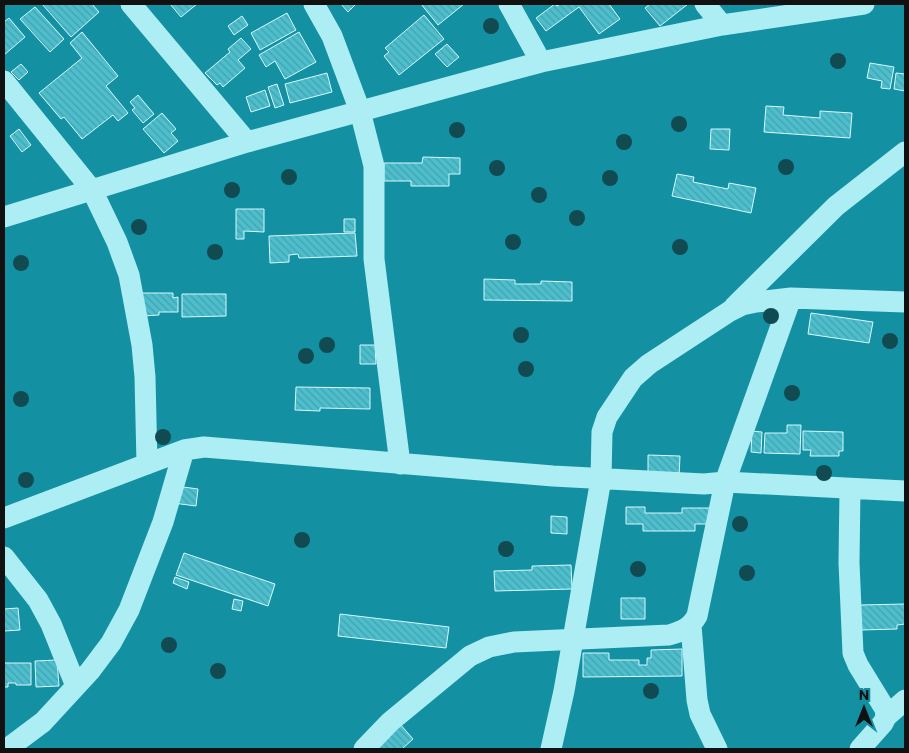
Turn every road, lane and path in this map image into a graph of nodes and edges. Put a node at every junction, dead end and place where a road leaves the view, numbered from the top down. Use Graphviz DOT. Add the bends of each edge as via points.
graph roads {
  1 [pos="131,4"];
  2 [pos="314,4"];
  3 [pos="509,4"];
  4 [pos="705,4"];
  5 [pos="864,4"];
  6 [pos="722,25"];
  7 [pos="541,62"];
  8 [pos="4,81"];
  9 [pos="360,111"];
  10 [pos="247,142"];
  11 [pos="905,152"];
  12 [pos="92,190"];
  13 [pos="4,217"];
  14 [pos="790,298"];
  15 [pos="905,302"];
  16 [pos="730,311"];
  17 [pos="184,450"];
  18 [pos="147,464"];
  19 [pos="400,464"];
  20 [pos="601,479"];
  21 [pos="726,482"];
  22 [pos="850,489"];
  23 [pos="905,491"];
  24 [pos="4,518"];
  25 [pos="4,557"];
  26 [pos="691,625"];
  27 [pos="573,639"];
  28 [pos="76,686"];
  29 [pos="905,700"];
  30 [pos="886,717"];
  31 [pos="7,749"];
  32 [pos="364,749"];
  33 [pos="551,749"];
  34 [pos="716,749"];
  35 [pos="860,749"];
  1 -- 10 [label="street"];
  2 -- 9 [label="street" via="332,36"];
  3 -- 7 [label="street"];
  4 -- 6 [label="street"];
  5 -- 6 [label="street"];
  6 -- 7 [label="street"];
  7 -- 9 [label="street"];
  8 -- 12 [label="street"];
  9 -- 10 [label="street"];
  9 -- 19 [label="street" via="374,166 374,259"];
  10 -- 12 [label="street"];
  11 -- 16 [label="street" via="836,206"];
  12 -- 13 [label="street"];
  12 -- 18 [label="street" via="129,275 144,361"];
  14 -- 15 [label="street"];
  14 -- 16 [label="street" via="742,305"];
  14 -- 21 [label="street"];
  16 -- 20 [label="street" via="633,378 602,432"];
  17 -- 18 [label="street"];
  17 -- 19 [label="street" via="204,447"];
  17 -- 28 [label="street" via="163,522 129,610 111,643"];
  18 -- 24 [label="street"];
  19 -- 20 [label="street"];
  20 -- 21 [label="street" via="704,484"];
  20 -- 27 [label="street"];
  21 -- 22 [label="street"];
  21 -- 26 [label="street" via="697,616"];
  22 -- 23 [label="street"];
  22 -- 30 [label="street" via="853,653 885,709"];
  25 -- 28 [label="street" via="38,600"];
  26 -- 27 [label="street" via="669,635"];
  26 -- 34 [label="street" via="697,700"];
  27 -- 32 [label="street" via="514,642 489,647 470,656 390,722"];
  27 -- 33 [label="street"];
  28 -- 31 [label="street" via="43,722"];
  29 -- 30 [label="street"];
  30 -- 35 [label="street"];
}
